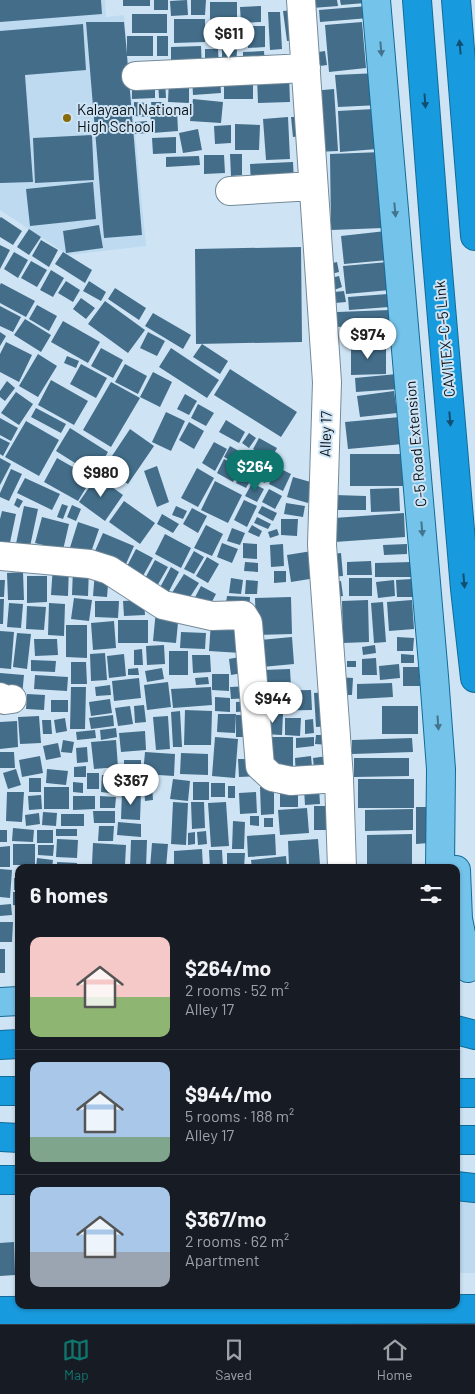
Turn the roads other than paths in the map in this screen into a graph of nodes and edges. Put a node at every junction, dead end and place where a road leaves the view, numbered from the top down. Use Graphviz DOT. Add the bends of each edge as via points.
graph roads {
  1 [pos="300,0"];
  2 [pos="376,0"];
  3 [pos="417,0"];
  4 [pos="456,0"];
  5 [pos="306,68"];
  6 [pos="136,76"];
  7 [pos="313,186"];
  8 [pos="230,191"];
  9 [pos="475,236"];
  10 [pos="0,556"];
  11 [pos="475,678"];
  12 [pos="441,769"];
  13 [pos="339,778"];
  14 [pos="342,864"];
  15 [pos="440,864"];
  16 [pos="455,864"];
  17 [pos="460,878"];
  18 [pos="475,901"];
  19 [pos="460,931"];
  20 [pos="466,968"];
  21 [pos="15,1001"];
  22 [pos="0,1002"];
  23 [pos="460,1031"];
  24 [pos="475,1035"];
  25 [pos="0,1044"];
  26 [pos="15,1044"];
  27 [pos="0,1091"];
  28 [pos="15,1091"];
  29 [pos="460,1093"];
  30 [pos="475,1093"];
  31 [pos="0,1138"];
  32 [pos="15,1138"];
  33 [pos="460,1140"];
  34 [pos="475,1140"];
  35 [pos="0,1180"];
  36 [pos="15,1180"];
  37 [pos="460,1186"];
  38 [pos="475,1188"];
  39 [pos="475,1309"];
  40 [pos="0,1311"];
  1 -- 5 [label="street, Alley 17"];
  2 -- 12 [label="main road, C-5 Road Extension, one-way"];
  3 -- 11 [label="highway, CAVITEX–C-5 Link, one-way"];
  9 -- 4 [label="highway, one-way"];
  5 -- 6 [label="street"];
  5 -- 7 [label="street, Alley 17"];
  7 -- 8 [label="street"];
  7 -- 13 [label="street, Alley 17" via="327,382 322,545"];
  10 -- 13 [label="street" via="90,564 109,570 163,605 212,616 243,615 248,622 260,766 272,777 291,781"];
  12 -- 15 [label="main road"];
  12 -- 16 [label="main road"];
  13 -- 14 [label="street, Alley 17"];
  17 -- 18 [label="main road" via="468,895"];
  19 -- 20 [label="main road"];
  21 -- 22 [label="main road"];
  23 -- 24 [label="highway"];
  25 -- 26 [label="highway"];
  27 -- 28 [label="highway"];
  29 -- 30 [label="highway"];
  31 -- 32 [label="highway"];
  33 -- 34 [label="highway"];
  35 -- 36 [label="highway"];
  37 -- 38 [label="highway"];
  39 -- 40 [label="highway"];
}
